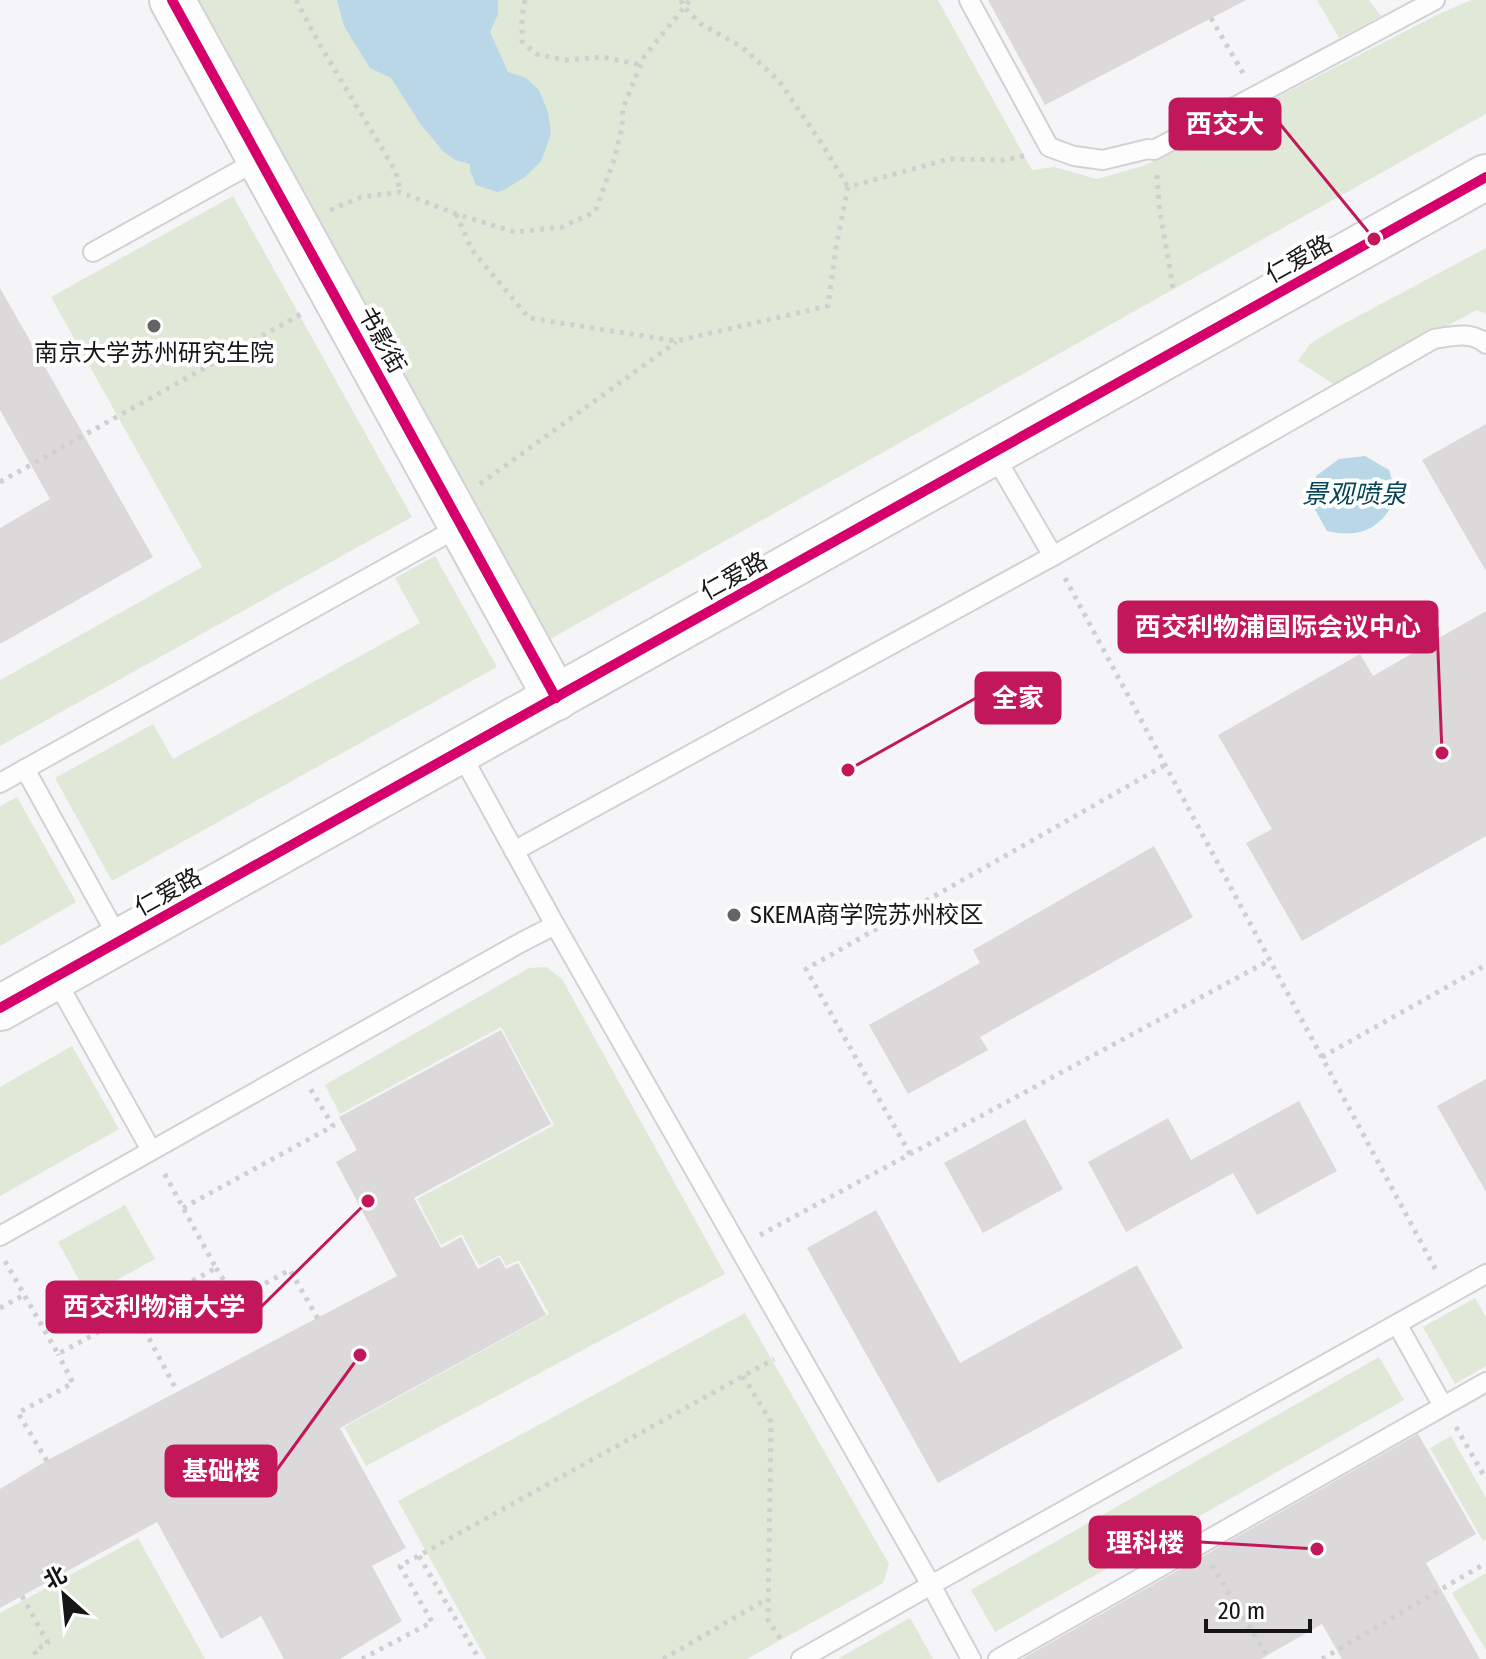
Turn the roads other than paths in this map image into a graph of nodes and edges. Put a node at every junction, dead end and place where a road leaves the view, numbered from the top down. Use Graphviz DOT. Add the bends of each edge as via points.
graph roads {
  1 [pos="172,0"];
  2 [pos="969,0"];
  3 [pos="1435,0"];
  4 [pos="260,159"];
  5 [pos="1486,177"];
  6 [pos="93,252"];
  7 [pos="1486,344"];
  8 [pos="993,453"];
  9 [pos="456,516"];
  10 [pos="1053,556"];
  11 [pos="556,698"];
  12 [pos="460,752"];
  13 [pos="25,769"];
  14 [pos="0,783"];
  15 [pos="514,851"];
  16 [pos="555,925"];
  17 [pos="120,941"];
  18 [pos="55,978"];
  19 [pos="0,1008"];
  20 [pos="151,1150"];
  21 [pos="0,1236"];
  22 [pos="1481,1277"];
  23 [pos="1486,1296"];
  24 [pos="1397,1324"];
  25 [pos="1486,1382"];
  26 [pos="1443,1406"];
  27 [pos="931,1585"];
  28 [pos="801,1659"];
  29 [pos="971,1659"];
  30 [pos="998,1659"];
  1 -- 4 [label="main road, 书影街"];
  2 -- 3 [label="lane" via="1049,147 1103,160 1154,150"];
  4 -- 6 [label="lane"];
  4 -- 9 [label="main road, 书影街"];
  5 -- 8 [label="main road, 仁爱路"];
  7 -- 10 [label="lane" via="1460,335 1434,339"];
  8 -- 10 [label="lane"];
  8 -- 11 [label="main road, 仁爱路"];
  9 -- 11 [label="main road, 书影街"];
  9 -- 13 [label="lane"];
  10 -- 15 [label="lane"];
  11 -- 12 [label="main road, 仁爱路"];
  12 -- 15 [label="lane"];
  12 -- 17 [label="main road, 仁爱路"];
  13 -- 14 [label="lane"];
  13 -- 17 [label="lane"];
  15 -- 16 [label="lane"];
  16 -- 20 [label="lane"];
  16 -- 27 [label="lane"];
  17 -- 18 [label="main road, 仁爱路"];
  18 -- 19 [label="main road, 仁爱路"];
  18 -- 20 [label="lane"];
  20 -- 21 [label="lane"];
  22 -- 23 [label="lane"];
  22 -- 24 [label="lane"];
  24 -- 26 [label="lane"];
  24 -- 27 [label="lane"];
  25 -- 26 [label="lane"];
  26 -- 30 [label="lane"];
  27 -- 28 [label="lane"];
  27 -- 29 [label="lane"];
}
